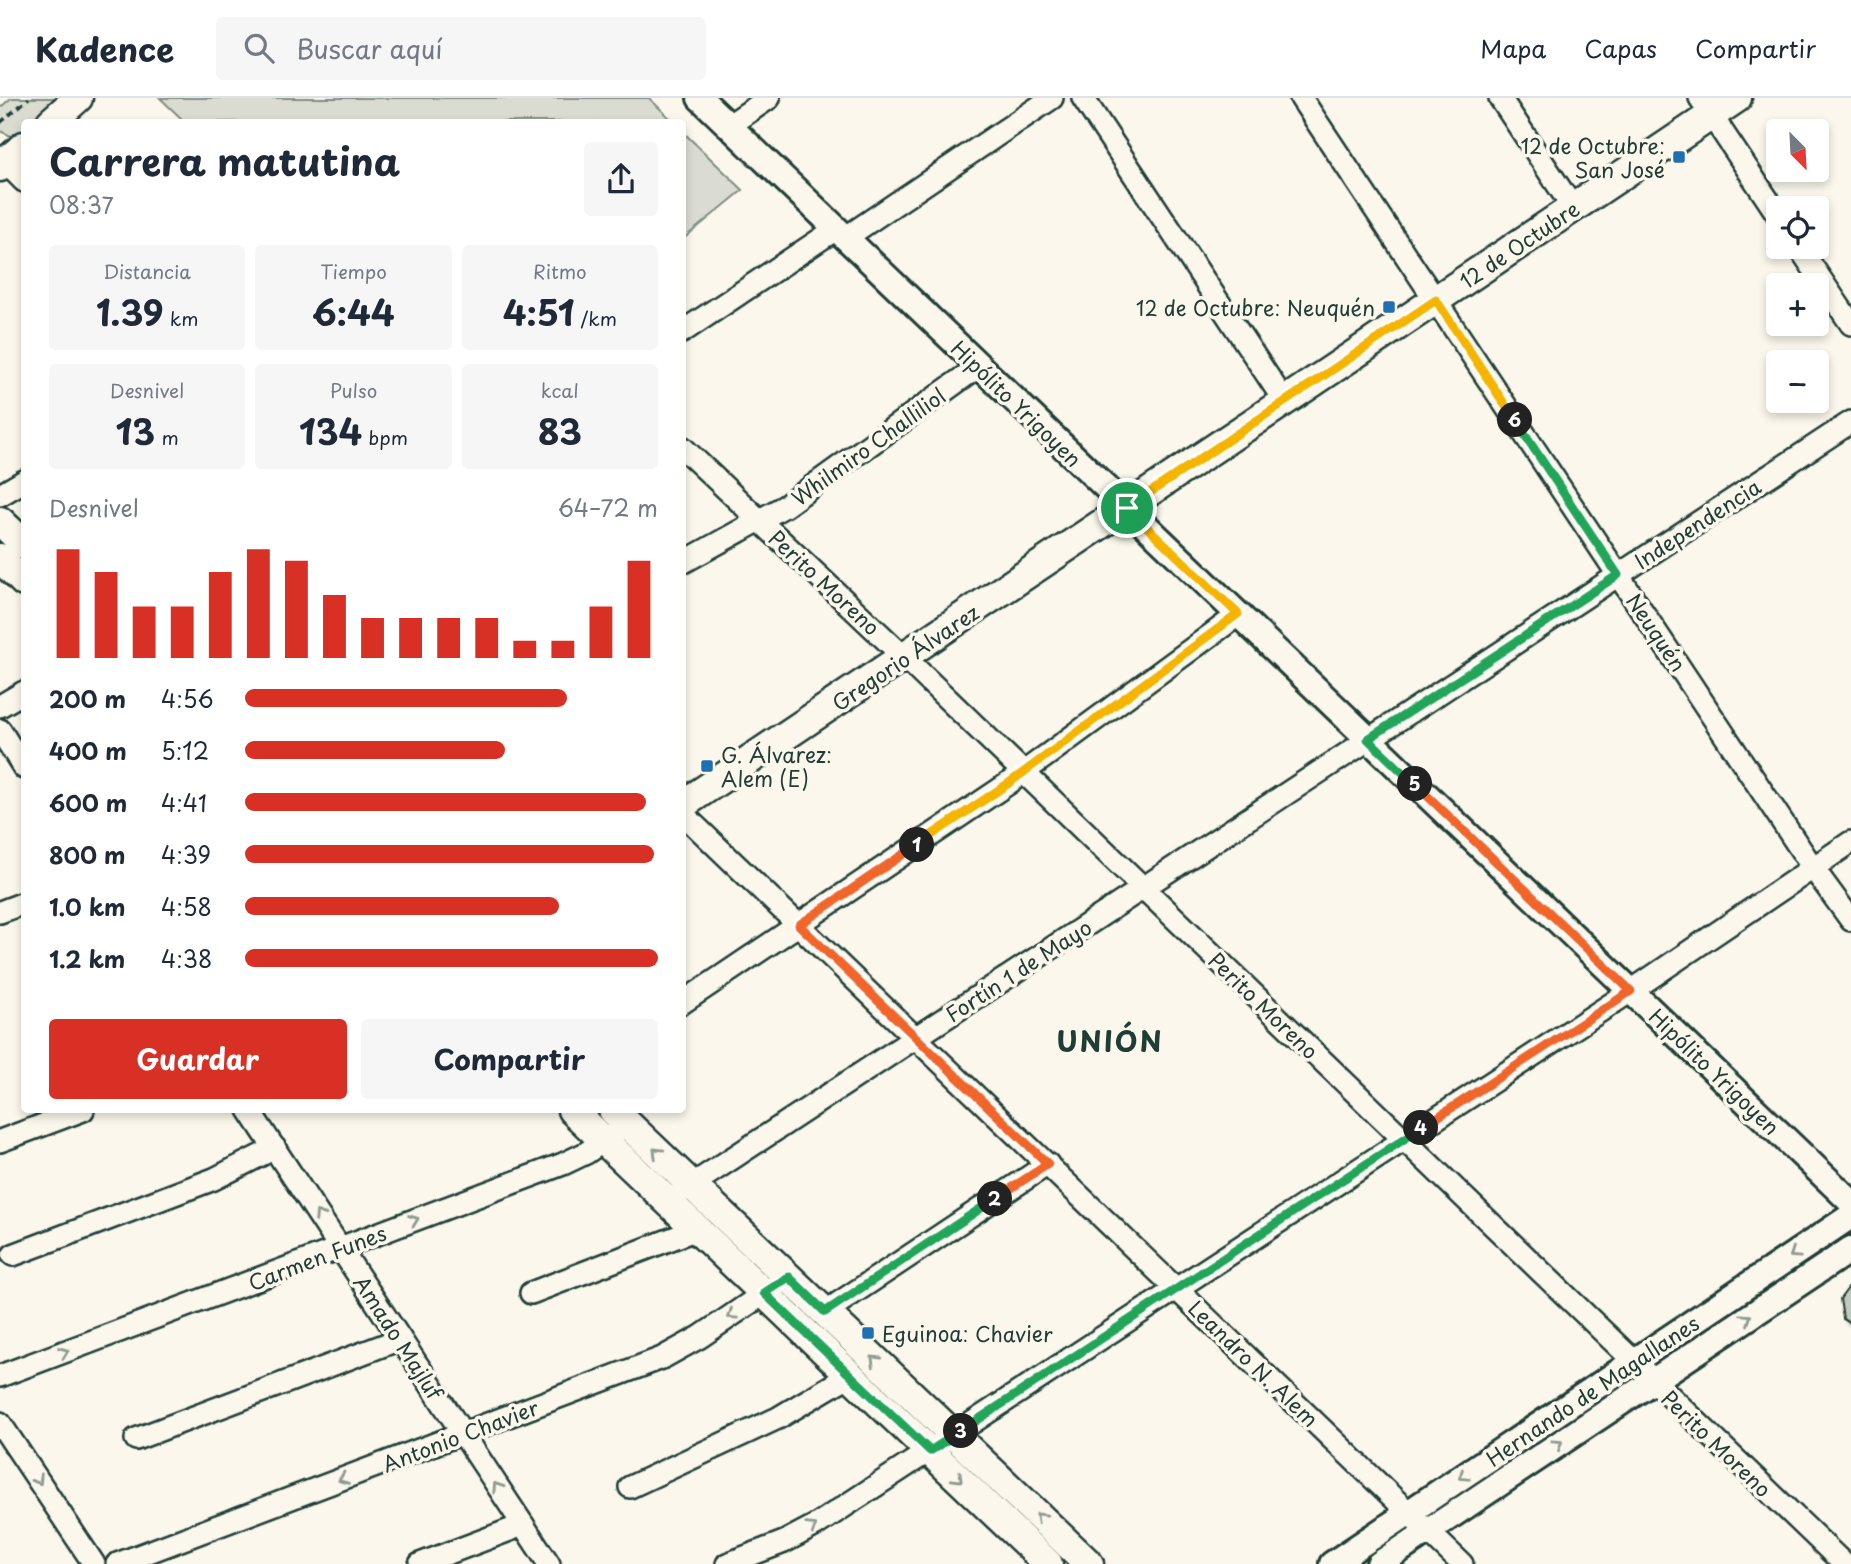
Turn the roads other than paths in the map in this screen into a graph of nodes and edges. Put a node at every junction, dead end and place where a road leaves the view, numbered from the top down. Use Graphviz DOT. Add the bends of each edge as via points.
graph roads {
  1 [pos="78,98"];
  2 [pos="699,98"];
  3 [pos="769,98"];
  4 [pos="1052,98"];
  5 [pos="1083,98"];
  6 [pos="1301,98"];
  7 [pos="1500,98"];
  8 [pos="1737,98"];
  9 [pos="1705,107"];
  10 [pos="54,119"];
  11 [pos="728,126"];
  12 [pos="1766,197"];
  13 [pos="1573,208"];
  14 [pos="840,233"];
  15 [pos="1807,259"];
  16 [pos="1436,300"];
  17 [pos="1851,324"];
  18 [pos="686,329"];
  19 [pos="979,366"];
  20 [pos="1285,402"];
  21 [pos="1851,422"];
  22 [pos="686,451"];
  23 [pos="21,483"];
  24 [pos="0,495"];
  25 [pos="1127,508"];
  26 [pos="0,520"];
  27 [pos="759,520"];
  28 [pos="21,541"];
  29 [pos="0,558"];
  30 [pos="686,561"];
  31 [pos="1618,575"];
  32 [pos="21,579"];
  33 [pos="1238,614"];
  34 [pos="904,657"];
  35 [pos="21,694"];
  36 [pos="0,706"];
  37 [pos="0,730"];
  38 [pos="1368,739"];
  39 [pos="21,763"];
  40 [pos="1024,772"];
  41 [pos="686,802"];
  42 [pos="686,817"];
  43 [pos="1851,842"];
  44 [pos="1813,868"];
  45 [pos="1143,888"];
  46 [pos="21,904"];
  47 [pos="0,912"];
  48 [pos="1851,920"];
  49 [pos="799,925"];
  50 [pos="1631,991"];
  51 [pos="686,1000"];
  52 [pos="916,1037"];
  53 [pos="75,1113"];
  54 [pos="251,1113"];
  55 [pos="575,1113"];
  56 [pos="620,1117"];
  57 [pos="604,1140"];
  58 [pos="1404,1140"];
  59 [pos="0,1141"];
  60 [pos="275,1148"];
  61 [pos="1048,1164"];
  62 [pos="692,1185"];
  63 [pos="667,1200"];
  64 [pos="1851,1202"];
  65 [pos="1851,1216"];
  66 [pos="697,1229"];
  67 [pos="341,1248"];
  68 [pos="1851,1249"];
  69 [pos="13,1255"];
  70 [pos="789,1277"];
  71 [pos="1177,1288"];
  72 [pos="531,1293"];
  73 [pos="764,1293"];
  74 [pos="825,1312"];
  75 [pos="400,1339"];
  76 [pos="1633,1363"];
  77 [pos="850,1375"];
  78 [pos="0,1376"];
  79 [pos="1653,1381"];
  80 [pos="0,1423"];
  81 [pos="462,1434"];
  82 [pos="954,1435"];
  83 [pos="136,1439"];
  84 [pos="930,1451"];
  85 [pos="630,1487"];
  86 [pos="1409,1513"];
  87 [pos="523,1525"];
  88 [pos="1428,1531"];
  89 [pos="93,1564"];
  90 [pos="117,1564"];
  91 [pos="421,1564"];
  92 [pos="549,1564"];
  93 [pos="727,1564"];
  94 [pos="1048,1564"];
  95 [pos="1089,1564"];
  96 [pos="1332,1564"];
  97 [pos="1379,1564"];
  98 [pos="1462,1564"];
  99 [pos="1844,1564"];
  1 -- 10 [label="main road"];
  2 -- 11 [label="street, Hipólito Yrigoyen"];
  3 -- 11 [label="street"];
  4 -- 14 [label="street"];
  5 -- 20 [label="street"];
  6 -- 16 [label="street, Neuquén"];
  7 -- 13 [label="street"];
  8 -- 9 [label="main road, 12 de Octubre"];
  9 -- 12 [label="street"];
  9 -- 13 [label="main road, 12 de Octubre"];
  11 -- 14 [label="street, Hipólito Yrigoyen"];
  13 -- 16 [label="main road, 12 de Octubre"];
  14 -- 18 [label="street"];
  14 -- 19 [label="street, Hipólito Yrigoyen"];
  15 -- 17 [label="street"];
  16 -- 20 [label="main road, 12 de Octubre"];
  16 -- 31 [label="street, Neuquén"];
  19 -- 25 [label="street, Hipólito Yrigoyen"];
  19 -- 27 [label="street, Whilmiro Challiliol"];
  20 -- 25 [label="main road, 12 de Octubre"];
  21 -- 31 [label="street, Independencia"];
  22 -- 27 [label="street, Perito Moreno"];
  23 -- 24 [label="street"];
  25 -- 33 [label="street, Hipólito Yrigoyen"];
  25 -- 34 [label="main road, Gregorio Álvarez"];
  26 -- 28 [label="main road"];
  27 -- 30 [label="street, Whilmiro Challiliol"];
  27 -- 34 [label="street, Perito Moreno"];
  29 -- 32 [label="main road"];
  31 -- 38 [label="street, Independencia"];
  31 -- 44 [label="street, Neuquén"];
  33 -- 38 [label="street, Hipólito Yrigoyen"];
  33 -- 40 [label="street"];
  34 -- 40 [label="street, Perito Moreno"];
  34 -- 41 [label="main road, Gregorio Álvarez"];
  35 -- 36 [label="street"];
  37 -- 39 [label="street"];
  38 -- 45 [label="street, Fortín 1 de Mayo"];
  38 -- 50 [label="street, Hipólito Yrigoyen"];
  40 -- 45 [label="street, Perito Moreno"];
  40 -- 49 [label="street"];
  42 -- 49 [label="street, Leandro N. Alem"];
  43 -- 44 [label="street"];
  44 -- 48 [label="street, Neuquén"];
  44 -- 50 [label="street"];
  45 -- 52 [label="street, Fortín 1 de Mayo"];
  45 -- 58 [label="street, Perito Moreno"];
  46 -- 47 [label="street"];
  49 -- 51 [label="street"];
  49 -- 52 [label="street, Leandro N. Alem"];
  50 -- 58 [label="street"];
  50 -- 64 [label="street, Hipólito Yrigoyen"];
  52 -- 61 [label="street, Leandro N. Alem"];
  52 -- 62 [label="street, Fortín 1 de Mayo"];
  53 -- 59 [label="street"];
  54 -- 60 [label="street, Amado Majluf"];
  55 -- 57 [label="main road"];
  56 -- 57 [label="street, Carmen Funes"];
  62 -- 56 [label="main road, one-way"];
  57 -- 63 [label="main road"];
  67 -- 57 [label="street, Carmen Funes, one-way" via="563,1164"];
  58 -- 71 [label="street"];
  58 -- 76 [label="street, Perito Moreno"];
  67 -- 60 [label="street, Amado Majluf, one-way"];
  60 -- 69 [label="street" via="214,1179"];
  61 -- 71 [label="street, Leandro N. Alem"];
  61 -- 74 [label="street"];
  62 -- 63 [label="street, Fortín 1 de Mayo"];
  62 -- 70 [label="main road"];
  63 -- 66 [label="main road"];
  65 -- 76 [label="street, Hernando de Magallanes, one-way"];
  66 -- 72 [label="street"];
  66 -- 73 [label="main road"];
  67 -- 75 [label="street, Amado Majluf"];
  78 -- 67 [label="street, Carmen Funes, one-way"];
  79 -- 68 [label="street, Hernando de Magallanes, one-way"];
  70 -- 73 [label="street, Antonio Chavier"];
  70 -- 74 [label="main road"];
  71 -- 82 [label="street"];
  71 -- 86 [label="street, Leandro N. Alem"];
  73 -- 77 [label="main road"];
  73 -- 81 [label="street, Antonio Chavier, one-way" via="662,1358"];
  82 -- 74 [label="main road, one-way"];
  75 -- 81 [label="street, Amado Majluf"];
  75 -- 83 [label="street"];
  76 -- 79 [label="street, Perito Moreno"];
  76 -- 86 [label="street, Hernando de Magallanes, one-way"];
  77 -- 84 [label="main road"];
  77 -- 85 [label="street" via="785,1415"];
  88 -- 79 [label="street, Hernando de Magallanes, one-way"];
  79 -- 99 [label="street, Perito Moreno"];
  80 -- 89 [label="street, one-way"];
  87 -- 81 [label="street, Amado Majluf, one-way"];
  81 -- 90 [label="street, Antonio Chavier, one-way"];
  82 -- 84 [label="street"];
  95 -- 82 [label="main road, one-way"];
  93 -- 84 [label="street, one-way" via="805,1531"];
  84 -- 94 [label="main road, one-way"];
  86 -- 88 [label="street, Leandro N. Alem"];
  86 -- 96 [label="street, Hernando de Magallanes"];
  87 -- 91 [label="street"];
  87 -- 92 [label="street, Amado Majluf"];
  88 -- 97 [label="street, Hernando de Magallanes"];
  88 -- 98 [label="street, Leandro N. Alem"];
}
